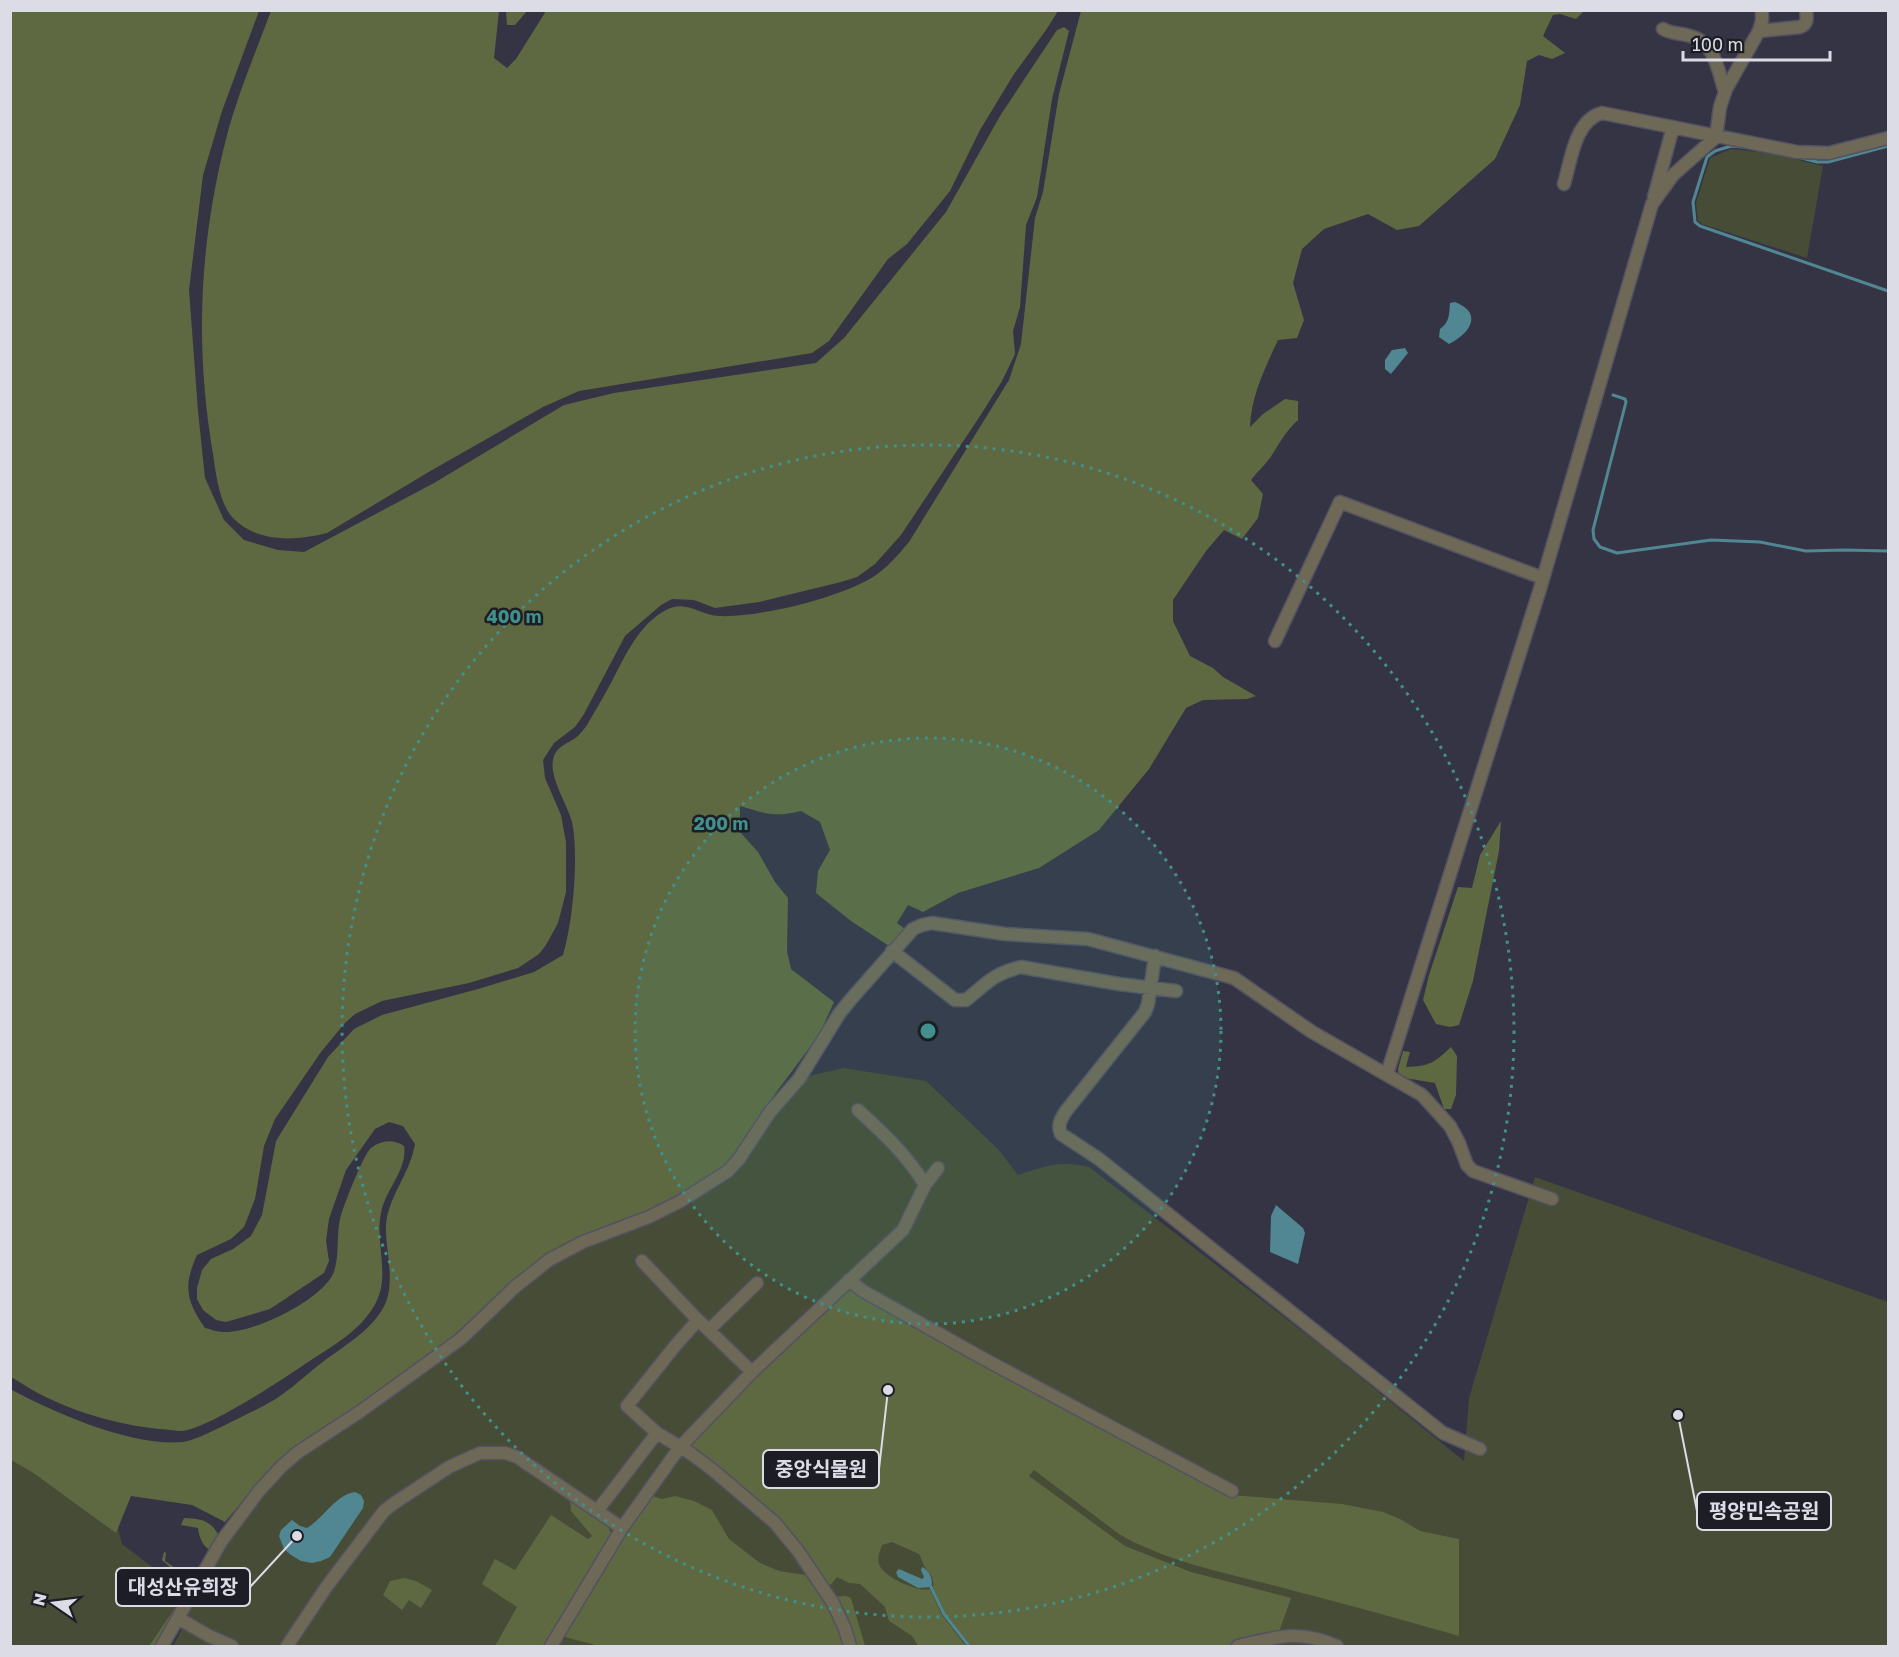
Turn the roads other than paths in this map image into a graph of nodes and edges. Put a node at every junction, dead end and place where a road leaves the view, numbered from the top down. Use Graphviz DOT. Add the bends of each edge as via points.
graph roads {
  1 [pos="1762,10"];
  2 [pos="1806,10"];
  3 [pos="1663,29"];
  4 [pos="1759,31"];
  5 [pos="1725,92"];
  6 [pos="1672,127"];
  7 [pos="1716,137"];
  8 [pos="1888,138"];
  9 [pos="1564,184"];
  10 [pos="1652,204"];
  11 [pos="1543,578"];
  12 [pos="1275,641"];
  13 [pos="892,951"];
  14 [pos="1155,956"];
  15 [pos="1149,987"];
  16 [pos="1176,991"];
  17 [pos="1387,1074"];
  18 [pos="858,1110"];
  19 [pos="938,1168"];
  20 [pos="925,1185"];
  21 [pos="1552,1199"];
  22 [pos="642,1261"];
  23 [pos="849,1280"];
  24 [pos="757,1283"];
  25 [pos="698,1320"];
  26 [pos="709,1330"];
  27 [pos="752,1372"];
  28 [pos="657,1433"];
  29 [pos="680,1447"];
  30 [pos="1480,1449"];
  31 [pos="1232,1491"];
  32 [pos="597,1511"];
  33 [pos="622,1528"];
  34 [pos="178,1618"];
  35 [pos="162,1647"];
  36 [pos="232,1647"];
  37 [pos="286,1647"];
  38 [pos="551,1647"];
  39 [pos="850,1647"];
  40 [pos="1238,1647"];
  41 [pos="1337,1647"];
  1 -- 4 [label="street"];
  2 -- 4 [label="street" via="1807,21 1800,27"];
  3 -- 5 [label="street" via="1703,40 1709,46"];
  4 -- 5 [label="street"];
  5 -- 7 [label="street"];
  6 -- 7 [label="street"];
  6 -- 9 [label="street" via="1602,113 1593,116 1576,141"];
  6 -- 10 [label="street"];
  7 -- 8 [label="street" via="1797,152 1829,153"];
  7 -- 10 [label="street" via="1673,175"];
  10 -- 11 [label="street"];
  11 -- 12 [label="street" via="1340,502"];
  11 -- 17 [label="street"];
  13 -- 14 [label="street" via="913,929 932,923 1005,934 1088,939"];
  13 -- 15 [label="street" via="960,1001 995,975 1021,967"];
  13 -- 34 [label="street" via="839,1014 809,1063 735,1165 681,1201 549,1260 462,1338 297,1453 264,1485 221,1542"];
  14 -- 15 [label="street"];
  14 -- 17 [label="street" via="1234,978 1312,1032"];
  15 -- 16 [label="street"];
  15 -- 30 [label="street" via="1145,1012 1066,1111 1058,1128 1061,1134 1099,1159 1443,1433"];
  17 -- 21 [label="street" via="1422,1095 1440,1113 1473,1171"];
  18 -- 20 [label="street" via="890,1140"];
  19 -- 20 [label="street"];
  20 -- 23 [label="street" via="903,1230"];
  22 -- 25 [label="street"];
  23 -- 27 [label="street"];
  23 -- 31 [label="street" via="977,1355"];
  24 -- 26 [label="street"];
  25 -- 26 [label="street"];
  25 -- 28 [label="street" via="627,1406"];
  26 -- 27 [label="street"];
  27 -- 29 [label="street"];
  28 -- 29 [label="street"];
  28 -- 32 [label="street"];
  29 -- 33 [label="street"];
  29 -- 39 [label="street" via="738,1490 789,1538 833,1602"];
  32 -- 33 [label="street"];
  32 -- 37 [label="street" via="517,1457 505,1452 480,1453 449,1467 384,1511"];
  33 -- 38 [label="street"];
  34 -- 35 [label="street"];
  34 -- 36 [label="street"];
  40 -- 41 [label="street" via="1292,1636 1312,1637"];
}
